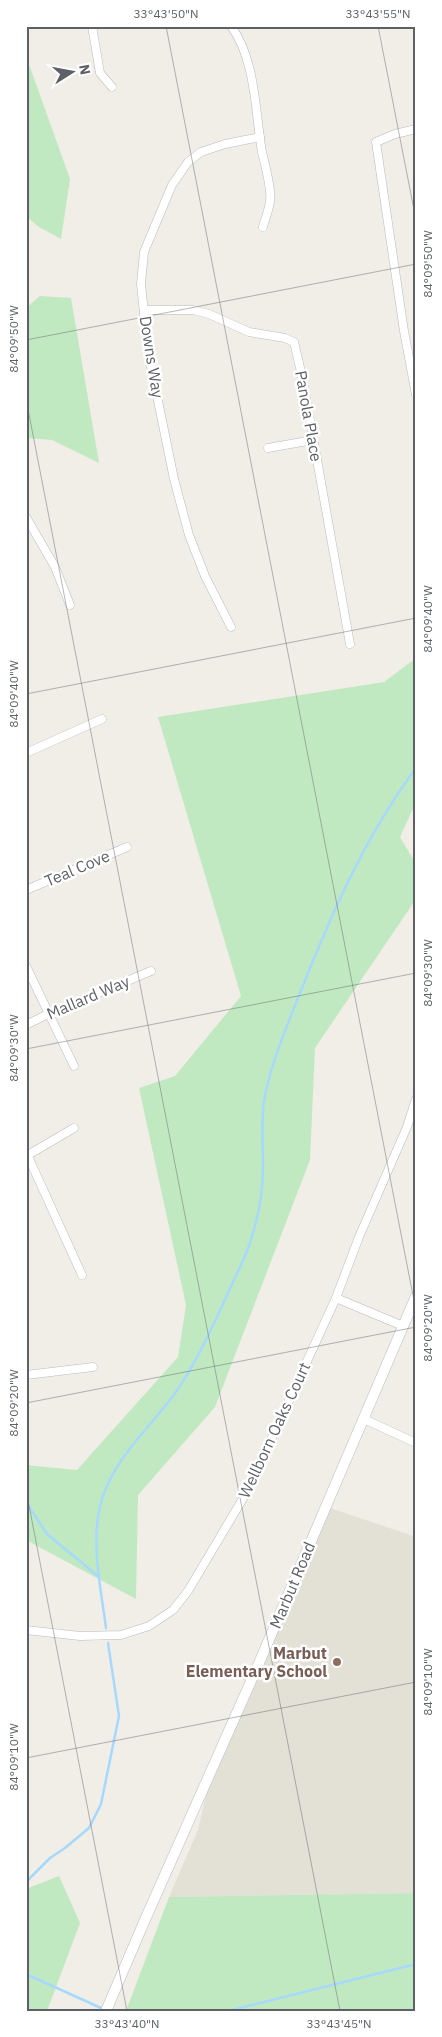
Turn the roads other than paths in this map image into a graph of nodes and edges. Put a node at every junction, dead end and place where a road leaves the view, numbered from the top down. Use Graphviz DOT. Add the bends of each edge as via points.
graph roads {
  1 [pos="92,26"];
  2 [pos="231,26"];
  3 [pos="112,86"];
  4 [pos="416,130"];
  5 [pos="260,137"];
  6 [pos="263,227"];
  7 [pos="145,310"];
  8 [pos="416,396"];
  9 [pos="313,440"];
  10 [pos="268,448"];
  11 [pos="26,517"];
  12 [pos="70,605"];
  13 [pos="231,628"];
  14 [pos="350,644"];
  15 [pos="102,719"];
  16 [pos="26,753"];
  17 [pos="127,847"];
  18 [pos="26,890"];
  19 [pos="26,966"];
  20 [pos="151,971"];
  21 [pos="48,1014"];
  22 [pos="26,1025"];
  23 [pos="74,1066"];
  24 [pos="416,1099"];
  25 [pos="74,1128"];
  26 [pos="27,1153"];
  27 [pos="82,1275"];
  28 [pos="416,1296"];
  29 [pos="336,1298"];
  30 [pos="403,1326"];
  31 [pos="94,1367"];
  32 [pos="26,1375"];
  33 [pos="364,1419"];
  34 [pos="416,1443"];
  35 [pos="26,1630"];
  36 [pos="106,2011"];
  1 -- 3 [label="street" via="100,73"];
  2 -- 5 [label="street" via="240,38 244,53"];
  4 -- 8 [label="street" via="376,142"];
  5 -- 6 [label="street" via="271,200"];
  5 -- 7 [label="street, Downs Way" via="201,152 188,162 172,185 144,252 140,284"];
  7 -- 9 [label="street, Panola Place" via="193,310 249,332 294,342"];
  7 -- 13 [label="street, Downs Way" via="148,352 189,535"];
  9 -- 10 [label="street"];
  9 -- 14 [label="street, Panola Place"];
  11 -- 12 [label="street" via="55,567"];
  15 -- 16 [label="street"];
  17 -- 18 [label="street, Teal Cove"];
  19 -- 21 [label="street"];
  20 -- 21 [label="street, Mallard Way"];
  21 -- 22 [label="street, Mallard Way"];
  21 -- 23 [label="street"];
  24 -- 29 [label="street, Wellborn Oaks Court"];
  25 -- 26 [label="street"];
  26 -- 27 [label="street"];
  28 -- 30 [label="street, Marbut Road"];
  29 -- 30 [label="street"];
  29 -- 35 [label="street, Wellborn Oaks Court" via="248,1490 188,1591 173,1610 149,1626 121,1635 80,1636"];
  30 -- 33 [label="street, Marbut Road"];
  31 -- 32 [label="street"];
  33 -- 34 [label="street"];
  33 -- 36 [label="street, Marbut Road"];
}
